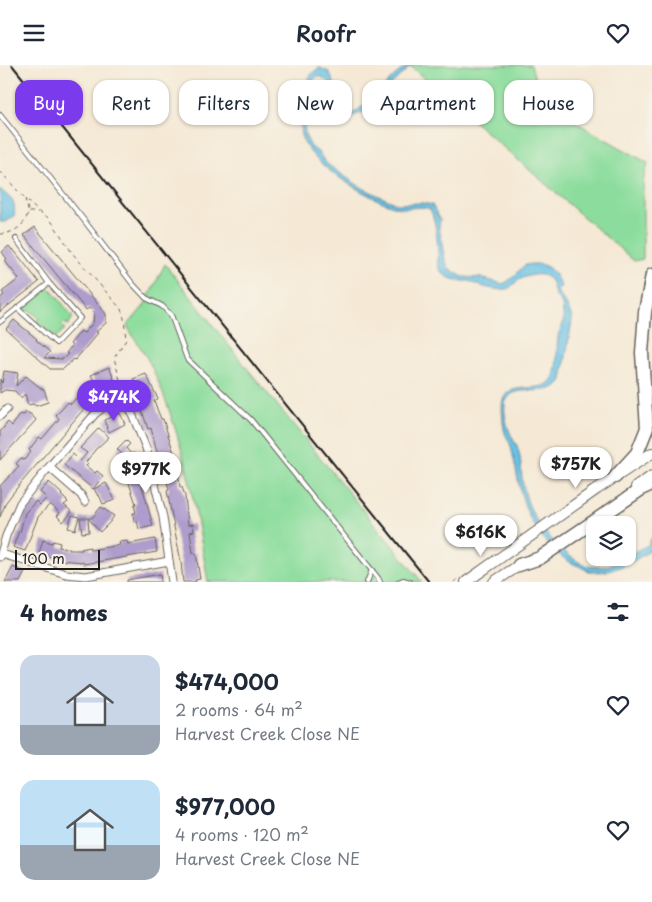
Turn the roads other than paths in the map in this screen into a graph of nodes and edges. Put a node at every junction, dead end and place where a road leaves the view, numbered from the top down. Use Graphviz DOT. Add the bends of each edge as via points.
graph roads {
  1 [pos="0,115"];
  2 [pos="16,239"];
  3 [pos="652,275"];
  4 [pos="50,283"];
  5 [pos="17,308"];
  6 [pos="0,322"];
  7 [pos="643,327"];
  8 [pos="652,390"];
  9 [pos="7,409"];
  10 [pos="0,416"];
  11 [pos="652,453"];
  12 [pos="49,467"];
  13 [pos="612,474"];
  14 [pos="652,476"];
  15 [pos="652,484"];
  16 [pos="85,502"];
  17 [pos="597,516"];
  18 [pos="598,516"];
  19 [pos="586,524"];
  20 [pos="1,555"];
  21 [pos="169,561"];
  22 [pos="519,565"];
  23 [pos="372,570"];
  24 [pos="86,579"];
  25 [pos="172,582"];
  26 [pos="367,582"];
  27 [pos="380,582"];
  28 [pos="398,582"];
  29 [pos="410,582"];
  30 [pos="466,582"];
  31 [pos="494,582"];
  1 -- 23 [label="lane" via="132,283 146,298 162,305 171,315 187,359 252,420"];
  2 -- 4 [label="lane"];
  3 -- 7 [label="highway"];
  4 -- 5 [label="lane"];
  4 -- 5 [label="lane" via="80,318 56,343"];
  5 -- 6 [label="lane"];
  7 -- 8 [label="highway"];
  7 -- 13 [label="highway" via="648,428 637,453"];
  9 -- 10 [label="street"];
  11 -- 13 [label="main road"];
  12 -- 16 [label="street"];
  12 -- 20 [label="street" via="20,503"];
  12 -- 21 [label="street" via="95,414 114,399 124,398 146,448 163,517"];
  13 -- 30 [label="main road"];
  14 -- 17 [label="main road"];
  15 -- 18 [label="highway"];
  19 -- 22 [label="highway" via="540,558"];
  20 -- 24 [label="street"];
  21 -- 24 [label="street"];
  21 -- 25 [label="street"];
  22 -- 31 [label="main road"];
  23 -- 26 [label="lane"];
  23 -- 27 [label="lane"];
  28 -- 29 [label="lane" via="403,579"];
}
